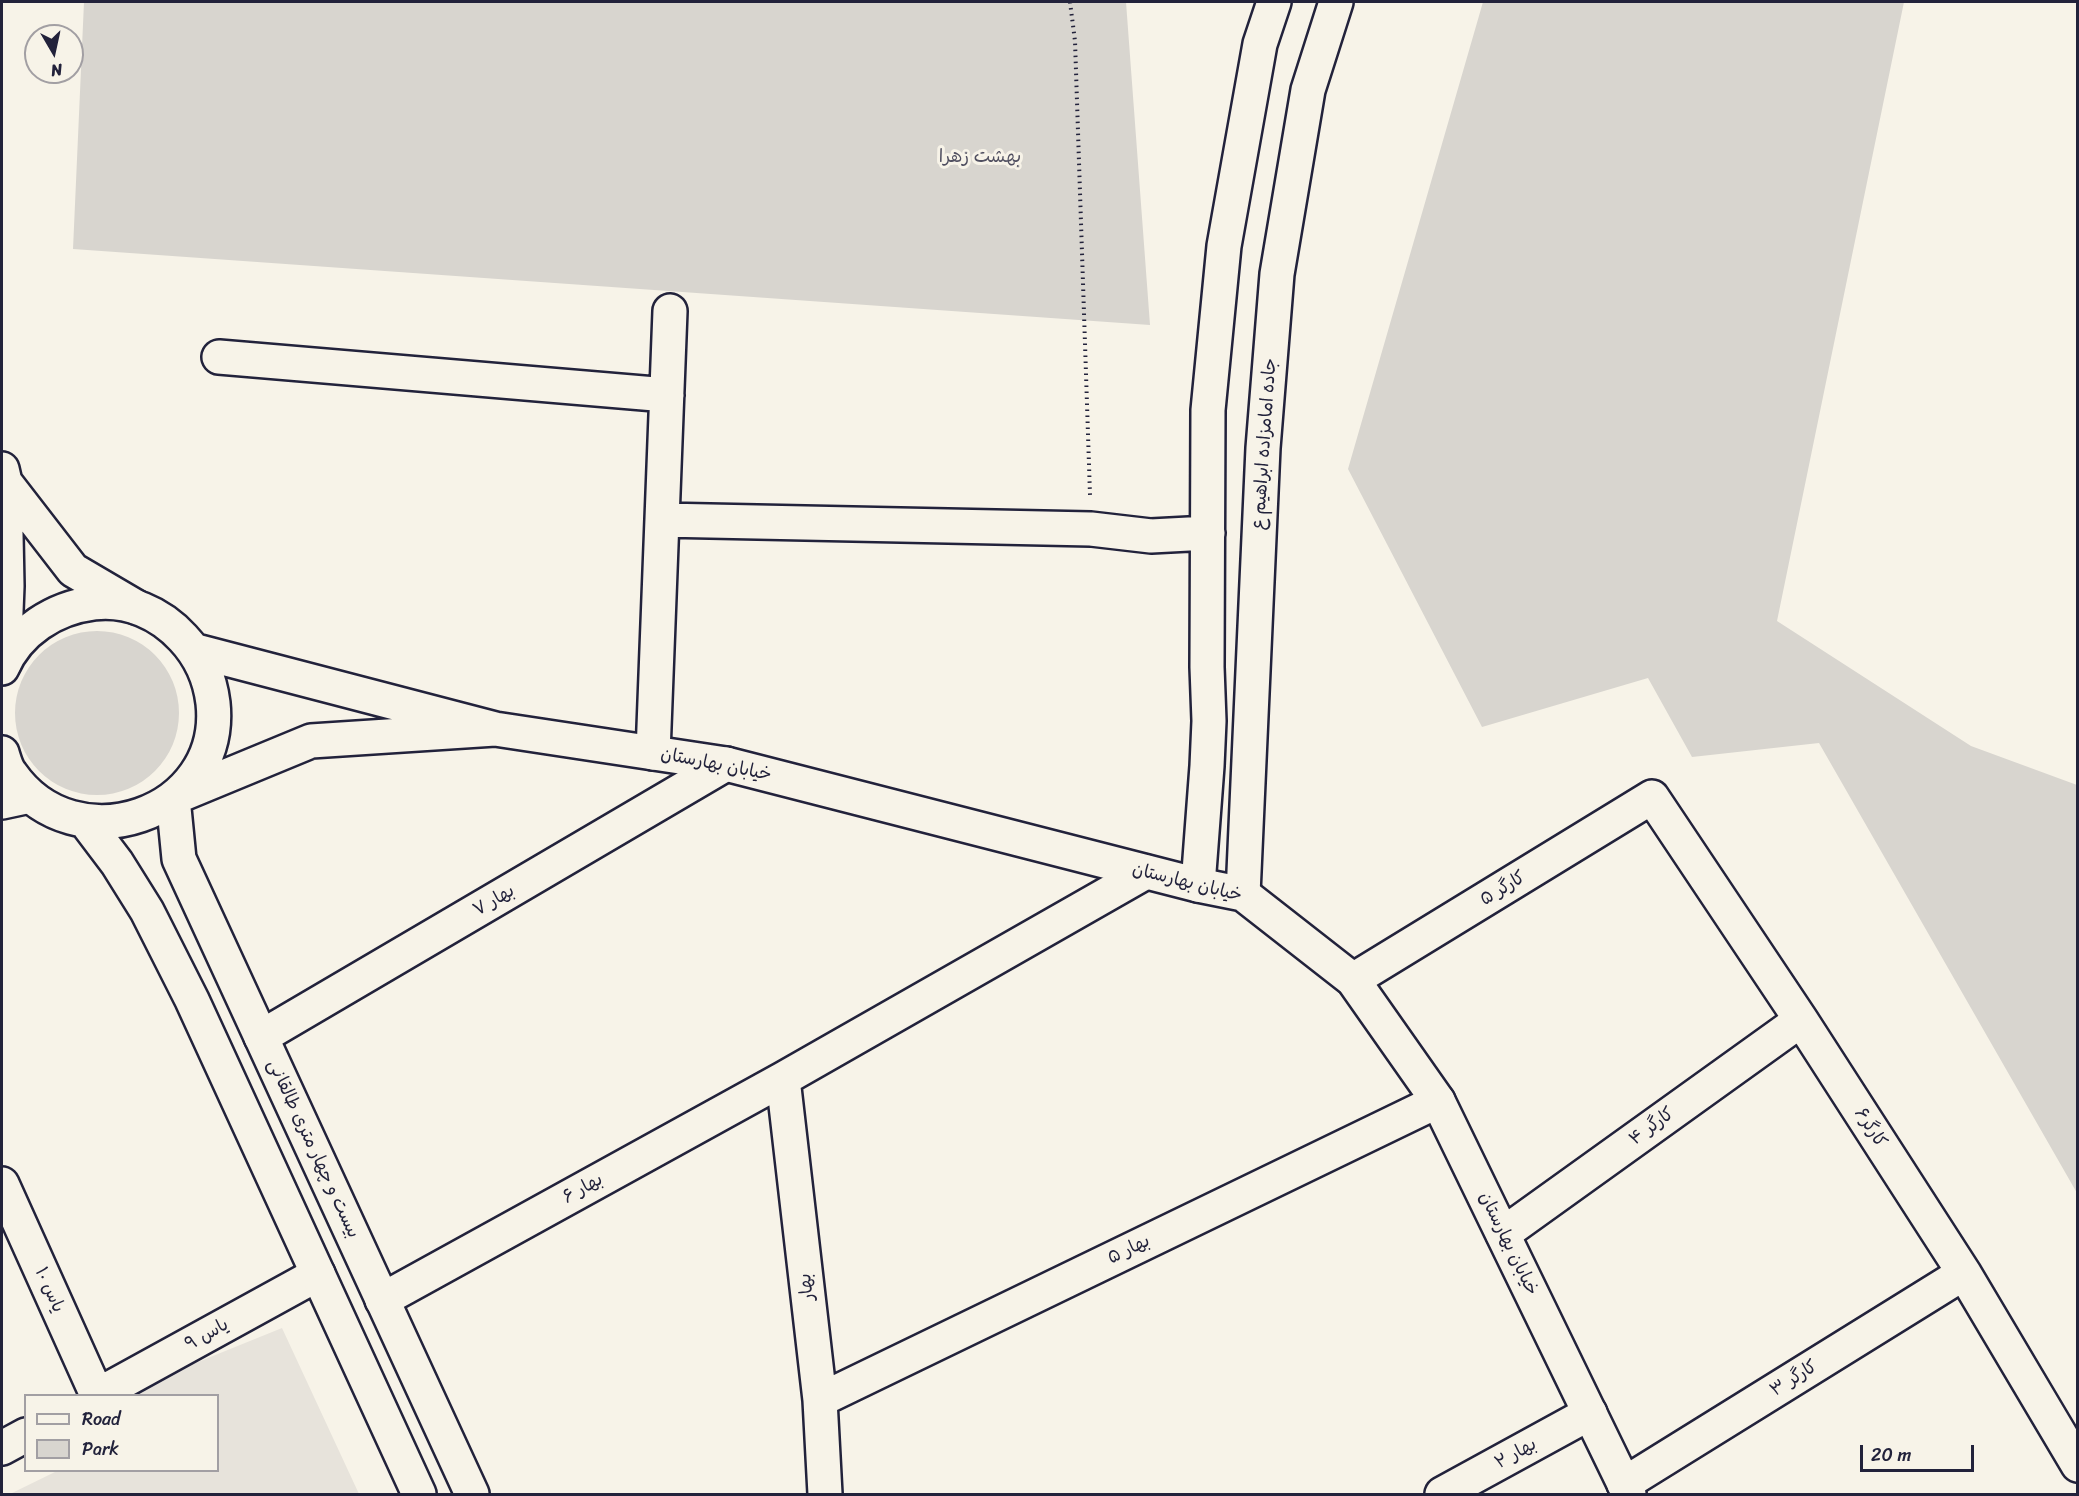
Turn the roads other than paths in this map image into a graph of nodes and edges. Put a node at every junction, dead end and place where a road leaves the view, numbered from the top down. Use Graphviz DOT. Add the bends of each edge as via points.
graph roads {
  1 [pos="1274,2"];
  2 [pos="1336,2"];
  3 [pos="670,311"];
  4 [pos="219,357"];
  5 [pos="667,395"];
  6 [pos="3,476"];
  7 [pos="662,520"];
  8 [pos="1208,533"];
  9 [pos="136,607"];
  10 [pos="196,651"];
  11 [pos="3,666"];
  12 [pos="495,729"];
  13 [pos="2,753"];
  14 [pos="654,753"];
  15 [pos="726,764"];
  16 [pos="1652,797"];
  17 [pos="173,798"];
  18 [pos="16,799"];
  19 [pos="86,822"];
  20 [pos="1146,872"];
  21 [pos="1198,885"];
  22 [pos="1243,894"];
  23 [pos="1353,980"];
  24 [pos="1801,1020"];
  25 [pos="261,1037"];
  26 [pos="783,1079"];
  27 [pos="1438,1101"];
  28 [pos="2,1184"];
  29 [pos="1503,1234"];
  30 [pos="1964,1273"];
  31 [pos="318,1274"];
  32 [pos="382,1300"];
  33 [pos="96,1394"];
  34 [pos="98,1394"];
  35 [pos="820,1400"];
  36 [pos="1590,1413"];
  37 [pos="24,1436"];
  38 [pos="2,1448"];
  39 [pos="2078,1465"];
  40 [pos="1626,1489"];
  41 [pos="419,1494"];
  42 [pos="472,1494"];
  43 [pos="825,1494"];
  44 [pos="1442,1494"];
  1 -- 8 [label="street" via="1260,44 1224,246 1208,410"];
  2 -- 22 [label="street, جاده امامزاده ابراهیم ع" via="1308,90 1276,274 1263,448"];
  3 -- 5 [label="street"];
  4 -- 5 [label="street"];
  5 -- 7 [label="street"];
  6 -- 9 [label="street" via="73,570"];
  6 -- 11 [label="street" via="7,586"];
  7 -- 8 [label="street" via="1091,529 1151,536"];
  7 -- 14 [label="street"];
  8 -- 21 [label="street" via="1208,766"];
  9 -- 10 [label="street" via="170,624"];
  9 -- 11 [label="street" via="106,602 75,606 46,618 22,637"];
  10 -- 12 [label="street"];
  10 -- 17 [label="street" via="211,687 214,717 208,748 194,775"];
  12 -- 14 [label="street, خیابان بهارستان"];
  12 -- 17 [label="street" via="311,741"];
  13 -- 18 [label="street"];
  14 -- 15 [label="street, خیابان بهارستان"];
  15 -- 20 [label="street, خیابان بهارستان"];
  15 -- 25 [label="street, بهار ۷"];
  16 -- 23 [label="street, کارگر ۵"];
  16 -- 24 [label="street, کارگر۶"];
  17 -- 19 [label="street" via="147,813 117,822"];
  17 -- 25 [label="street, بیست و چهار متری طالقانی" via="179,859"];
  18 -- 19 [label="street"];
  19 -- 31 [label="street" via="147,911"];
  20 -- 21 [label="street, خیابان بهارستان"];
  20 -- 26 [label="street, بهار ۶"];
  21 -- 22 [label="street, خیابان بهارستان"];
  22 -- 23 [label="street, خیابان بهارستان"];
  23 -- 27 [label="street, خیابان بهارستان"];
  24 -- 29 [label="street, کارگر ۴"];
  24 -- 30 [label="street, کارگر۶"];
  25 -- 32 [label="street, بیست و چهار متری طالقانی"];
  26 -- 32 [label="street, بهار ۶"];
  26 -- 35 [label="street, بهار"];
  27 -- 29 [label="street, خیابان بهارستان"];
  27 -- 35 [label="street, بهار ۵"];
  28 -- 33 [label="street, یاس ۱۰"];
  29 -- 36 [label="street, خیابان بهارستان"];
  30 -- 39 [label="street, کارگر۶"];
  30 -- 40 [label="street, کارگر ۳"];
  31 -- 34 [label="street, یاس ۹"];
  31 -- 41 [label="street"];
  32 -- 42 [label="street, بیست و چهار متری طالقانی"];
  35 -- 43 [label="street, بهار"];
  36 -- 40 [label="street, خیابان بهارستان"];
  36 -- 44 [label="street, بهار ۲"];
  37 -- 38 [label="street"];
}
